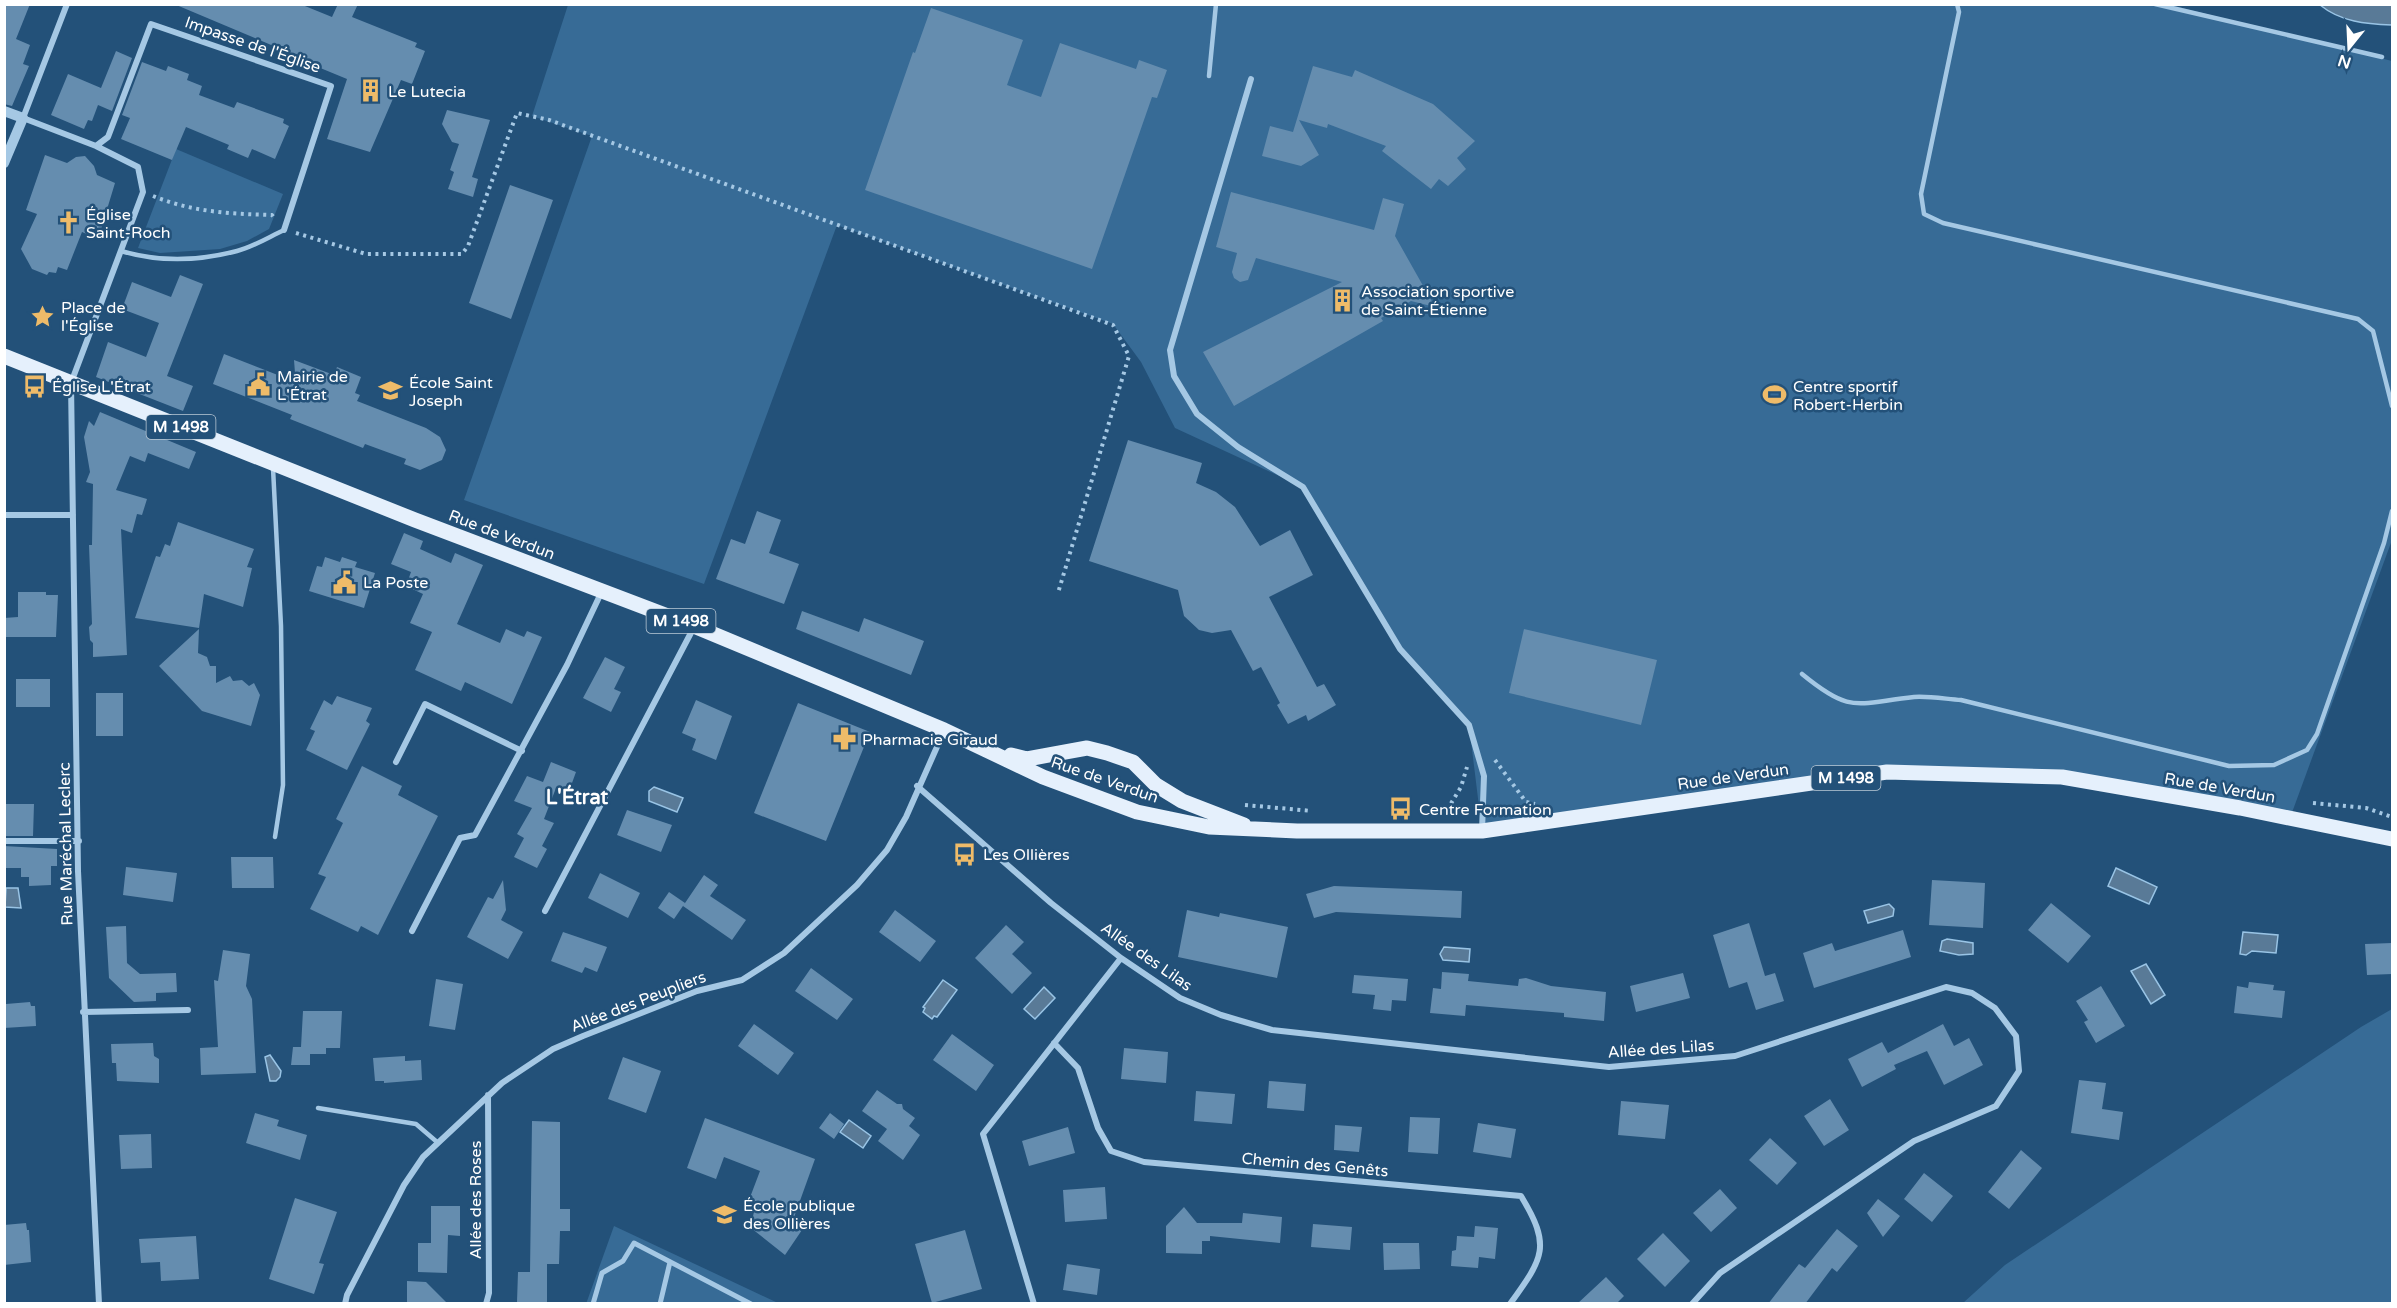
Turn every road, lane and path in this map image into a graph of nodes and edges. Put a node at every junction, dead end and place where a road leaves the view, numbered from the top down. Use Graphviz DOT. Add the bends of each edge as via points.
graph roads {
  1 [pos="67,4"];
  2 [pos="1216,4"];
  3 [pos="1957,4"];
  4 [pos="2155,4"];
  5 [pos="2382,57"];
  6 [pos="1209,76"];
  7 [pos="1251,79"];
  8 [pos="4,111"];
  9 [pos="23,118"];
  10 [pos="96,146"];
  11 [pos="4,163"];
  12 [pos="143,192"];
  13 [pos="284,230"];
  14 [pos="121,251"];
  15 [pos="4,356"];
  16 [pos="72,383"];
  17 [pos="2392,406"];
  18 [pos="273,462"];
  19 [pos="2392,511"];
  20 [pos="4,515"];
  21 [pos="73,515"];
  22 [pos="602,591"];
  23 [pos="1058,593"];
  24 [pos="694,626"];
  25 [pos="1802,674"];
  26 [pos="944,730"];
  27 [pos="1474,744"];
  28 [pos="985,748"];
  29 [pos="522,751"];
  30 [pos="396,762"];
  31 [pos="918,786"];
  32 [pos="1239,804"];
  33 [pos="1539,804"];
  34 [pos="1323,812"];
  35 [pos="1437,812"];
  36 [pos="1253,828"];
  37 [pos="1482,831"];
  38 [pos="275,837"];
  39 [pos="2392,840"];
  40 [pos="4,841"];
  41 [pos="79,841"];
  42 [pos="545,910"];
  43 [pos="412,931"];
  44 [pos="1121,958"];
  45 [pos="188,1010"];
  46 [pos="83,1012"];
  47 [pos="1054,1043"];
  48 [pos="488,1095"];
  49 [pos="318,1108"];
  50 [pos="437,1142"];
  51 [pos="670,1262"];
  52 [pos="99,1304"];
  53 [pos="345,1304"];
  54 [pos="486,1304"];
  55 [pos="593,1304"];
  56 [pos="660,1304"];
  57 [pos="751,1304"];
  58 [pos="1034,1304"];
  59 [pos="1510,1304"];
  60 [pos="1692,1304"];
  1 -- 9 [label="street"];
  2 -- 6 [label="lane"];
  3 -- 17 [label="lane" via="1959,12 1921,194 1924,214 1943,223 2358,319 2373,331"];
  4 -- 5 [label="lane"];
  7 -- 27 [label="street" via="1170,350 1174,376 1197,414 1238,447 1303,487 1400,649 1469,725"];
  8 -- 9 [label="street"];
  9 -- 10 [label="street"];
  9 -- 11 [label="street"];
  10 -- 12 [label="street" via="138,167"];
  10 -- 13 [label="street, Impasse de l'Église" via="108,137 151,24 331,86"];
  12 -- 13 [label="path" via="213,213 272,215"];
  12 -- 14 [label="street"];
  13 -- 14 [label="lane" via="238,251 206,256 168,260"];
  13 -- 23 [label="path" via="366,255 462,254 517,113 549,120 1113,324 1129,356"];
  14 -- 16 [label="street"];
  15 -- 16 [label="main road, Rue de Verdun / M 1498"];
  16 -- 18 [label="main road, Rue de Verdun / M 1498"];
  16 -- 21 [label="street, Rue Maréchal Leclerc"];
  18 -- 22 [label="main road, Rue de Verdun / M 1498"];
  18 -- 38 [label="lane" via="283,785"];
  19 -- 25 [label="lane" via="2317,734 2307,750 2274,765 2229,766 1961,700 1916,697 1872,705 1849,703 1829,696"];
  20 -- 21 [label="street"];
  21 -- 41 [label="street, Rue Maréchal Leclerc"];
  22 -- 24 [label="main road, Rue de Verdun / M 1498"];
  22 -- 29 [label="street"];
  24 -- 26 [label="main road, Rue de Verdun / M 1498"];
  24 -- 42 [label="street"];
  26 -- 28 [label="main road, Rue de Verdun / M 1498"];
  26 -- 31 [label="street, Allée des Peupliers"];
  27 -- 33 [label="path" via="1484,741 1505,777 1526,802"];
  27 -- 35 [label="path" via="1465,749 1468,762 1461,787 1447,810"];
  27 -- 37 [label="street" via="1484,776"];
  28 -- 36 [label="main road, Rue de Verdun / M 1498" via="1043,777 1137,812 1215,828"];
  28 -- 36 [label="main road, Rue de Verdun / M 1498" via="1027,759 1087,748 1107,753 1133,762 1156,785 1182,801"];
  29 -- 30 [label="street" via="425,704"];
  29 -- 43 [label="street" via="475,835 460,838"];
  31 -- 44 [label="street, Allée des Lilas" via="1051,903"];
  31 -- 48 [label="street, Allée des Peupliers" via="887,850 857,885 784,953 742,980 697,991 553,1049"];
  32 -- 34 [label="path"];
  36 -- 37 [label="main road, Rue de Verdun / M 1498"];
  37 -- 39 [label="main road, Rue de Verdun / M 1498" via="1887,772 2062,777 2241,808"];
  40 -- 41 [label="street"];
  41 -- 46 [label="street, Rue Maréchal Leclerc"];
  44 -- 47 [label="street"];
  44 -- 60 [label="street, Allée des Lilas" via="1180,998 1272,1030 1609,1066 1735,1056 1946,987 1972,993 1995,1008 2016,1036 2019,1071 1996,1107 1914,1140 1720,1273"];
  45 -- 46 [label="street"];
  46 -- 52 [label="street, Rue Maréchal Leclerc"];
  47 -- 58 [label="street" via="983,1134"];
  47 -- 59 [label="street, Chemin des Genêts" via="1078,1068 1098,1128 1111,1151 1144,1162 1521,1196 1536,1221 1542,1248 1531,1274"];
  48 -- 50 [label="street, Allée des Peupliers"];
  48 -- 54 [label="street, Allée des Roses"];
  49 -- 50 [label="lane" via="416,1124"];
  50 -- 53 [label="street, Allée des Peupliers" via="404,1185 346,1295"];
  51 -- 55 [label="street" via="634,1243 622,1261 602,1274"];
  51 -- 56 [label="street"];
  51 -- 57 [label="street"];
}
